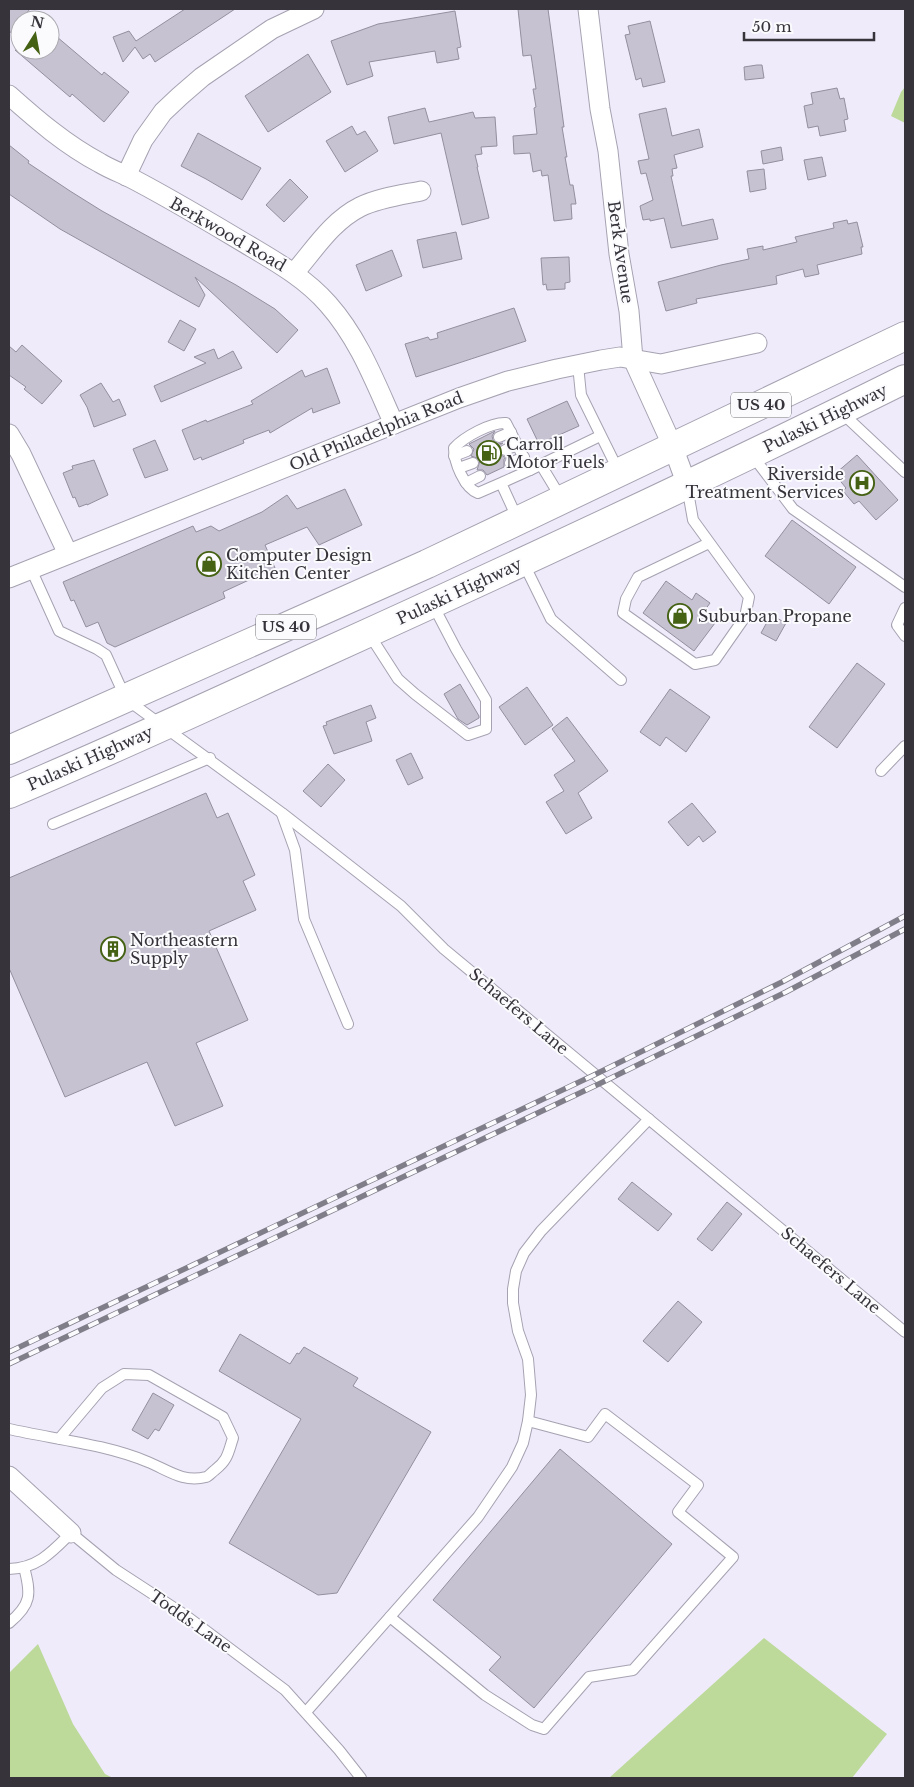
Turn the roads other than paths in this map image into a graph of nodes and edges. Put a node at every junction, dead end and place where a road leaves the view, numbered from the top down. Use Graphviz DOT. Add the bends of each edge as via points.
graph roads {
  1 [pos="314,9"];
  2 [pos="588,9"];
  3 [pos="9,95"];
  4 [pos="126,176"];
  5 [pos="421,191"];
  6 [pos="294,273"];
  7 [pos="905,336"];
  8 [pos="757,343"];
  9 [pos="633,359"];
  10 [pos="578,365"];
  11 [pos="905,379"];
  12 [pos="840,411"];
  13 [pos="394,424"];
  14 [pos="511,432"];
  15 [pos="9,434"];
  16 [pos="600,436"];
  17 [pos="498,437"];
  18 [pos="518,446"];
  19 [pos="672,447"];
  20 [pos="505,450"];
  21 [pos="467,451"];
  22 [pos="751,454"];
  23 [pos="454,456"];
  24 [pos="524,457"];
  25 [pos="473,463"];
  26 [pos="510,463"];
  27 [pos="541,465"];
  28 [pos="460,468"];
  29 [pos="530,470"];
  30 [pos="905,472"];
  31 [pos="620,474"];
  32 [pos="480,476"];
  33 [pos="466,483"];
  34 [pos="502,483"];
  35 [pos="687,485"];
  36 [pos="562,500"];
  37 [pos="519,521"];
  38 [pos="709,543"];
  39 [pos="68,554"];
  40 [pos="523,561"];
  41 [pos="31,569"];
  42 [pos="9,578"];
  43 [pos="905,587"];
  44 [pos="433,604"];
  45 [pos="905,608"];
  46 [pos="368,633"];
  47 [pos="905,636"];
  48 [pos="621,680"];
  49 [pos="126,699"];
  50 [pos="164,726"];
  51 [pos="905,746"];
  52 [pos="9,750"];
  53 [pos="210,758"];
  54 [pos="881,771"];
  55 [pos="9,794"];
  56 [pos="282,813"];
  57 [pos="53,824"];
  58 [pos="348,1024"];
  59 [pos="649,1119"];
  60 [pos="905,1332"];
  61 [pos="528,1421"];
  62 [pos="9,1429"];
  63 [pos="60,1440"];
  64 [pos="9,1476"];
  65 [pos="72,1533"];
  66 [pos="24,1567"];
  67 [pos="9,1569"];
  68 [pos="390,1617"];
  69 [pos="9,1623"];
  70 [pos="306,1712"];
  71 [pos="361,1778"];
  1 -- 4 [label="street" via="272,29 180,96 163,112 143,140"];
  2 -- 9 [label="street, Berk Avenue"];
  3 -- 4 [label="street, Berkwood Road" via="73,147"];
  4 -- 6 [label="street, Berkwood Road"];
  5 -- 6 [label="street" via="361,206 342,218"];
  6 -- 13 [label="street, Berkwood Road" via="329,305 349,332"];
  7 -- 19 [label="highway, US 40"];
  8 -- 9 [label="street, Old Philadelphia Road" via="660,364"];
  9 -- 10 [label="street, Old Philadelphia Road"];
  9 -- 19 [label="street, Berk Avenue"];
  10 -- 13 [label="street, Old Philadelphia Road" via="508,381"];
  10 -- 16 [label="lane" via="581,395"];
  11 -- 12 [label="highway, Pulaski Highway / US 40"];
  12 -- 22 [label="highway, Pulaski Highway / US 40"];
  12 -- 30 [label="lane"];
  13 -- 39 [label="street, Old Philadelphia Road"];
  14 -- 17 [label="lane"];
  14 -- 18 [label="lane"];
  14 -- 23 [label="lane" via="506,423 499,423 462,440 454,448"];
  15 -- 39 [label="street" via="22,454"];
  16 -- 27 [label="lane"];
  16 -- 31 [label="lane"];
  18 -- 20 [label="lane"];
  18 -- 24 [label="lane"];
  19 -- 31 [label="highway, US 40"];
  19 -- 35 [label="street, Berk Avenue"];
  21 -- 23 [label="lane"];
  22 -- 35 [label="highway, Pulaski Highway / US 40"];
  22 -- 43 [label="lane" via="793,508"];
  23 -- 28 [label="lane"];
  24 -- 26 [label="lane"];
  24 -- 29 [label="lane"];
  25 -- 28 [label="lane"];
  27 -- 29 [label="lane"];
  27 -- 36 [label="lane"];
  28 -- 33 [label="lane"];
  29 -- 34 [label="lane"];
  31 -- 36 [label="highway, US 40"];
  32 -- 33 [label="lane"];
  33 -- 34 [label="lane" via="478,493"];
  34 -- 37 [label="lane"];
  35 -- 38 [label="lane" via="693,520"];
  35 -- 40 [label="highway, Pulaski Highway / US 40"];
  36 -- 37 [label="highway, US 40"];
  37 -- 49 [label="highway, US 40"];
  38 -- 38 [label="lane" via="749,597 745,618 715,660 695,664 623,614 626,599 638,577"];
  39 -- 41 [label="street, Old Philadelphia Road"];
  40 -- 44 [label="highway, Pulaski Highway / US 40"];
  40 -- 48 [label="lane" via="551,619"];
  41 -- 42 [label="street, Old Philadelphia Road"];
  41 -- 49 [label="lane" via="59,631 106,655"];
  44 -- 46 [label="highway, Pulaski Highway / US 40"];
  44 -- 46 [label="lane" via="486,700 486,729 468,735 415,694 398,679"];
  45 -- 47 [label="lane" via="897,625"];
  46 -- 50 [label="highway, Pulaski Highway / US 40"];
  49 -- 50 [label="lane, Schaefers Lane"];
  49 -- 52 [label="highway, US 40"];
  50 -- 53 [label="lane, Schaefers Lane"];
  50 -- 55 [label="highway, Pulaski Highway / US 40"];
  51 -- 54 [label="lane"];
  53 -- 56 [label="lane, Schaefers Lane"];
  53 -- 57 [label="lane"];
  56 -- 58 [label="lane" via="294,850 304,919"];
  56 -- 59 [label="lane, Schaefers Lane" via="401,906 444,949"];
  59 -- 60 [label="lane, Schaefers Lane"];
  59 -- 61 [label="lane" via="541,1231 524,1253 516,1271 513,1303 528,1359 531,1395"];
  61 -- 68 [label="lane" via="523,1443 512,1467 478,1517"];
  61 -- 68 [label="lane" via="588,1437 606,1414 698,1485 678,1512 734,1557 633,1670 589,1678 544,1729 532,1725 485,1695"];
  62 -- 63 [label="lane"];
  63 -- 63 [label="lane" via="146,1461 183,1478 207,1476 225,1462 233,1438 223,1417 149,1375 124,1374 102,1388"];
  64 -- 65 [label="street, Todds Lane"];
  65 -- 66 [label="lane" via="43,1560"];
  65 -- 70 [label="lane, Todds Lane" via="116,1570 254,1666 285,1690"];
  66 -- 67 [label="lane"];
  66 -- 69 [label="lane" via="30,1594"];
  68 -- 70 [label="lane"];
  70 -- 71 [label="lane, Todds Lane"];
}
